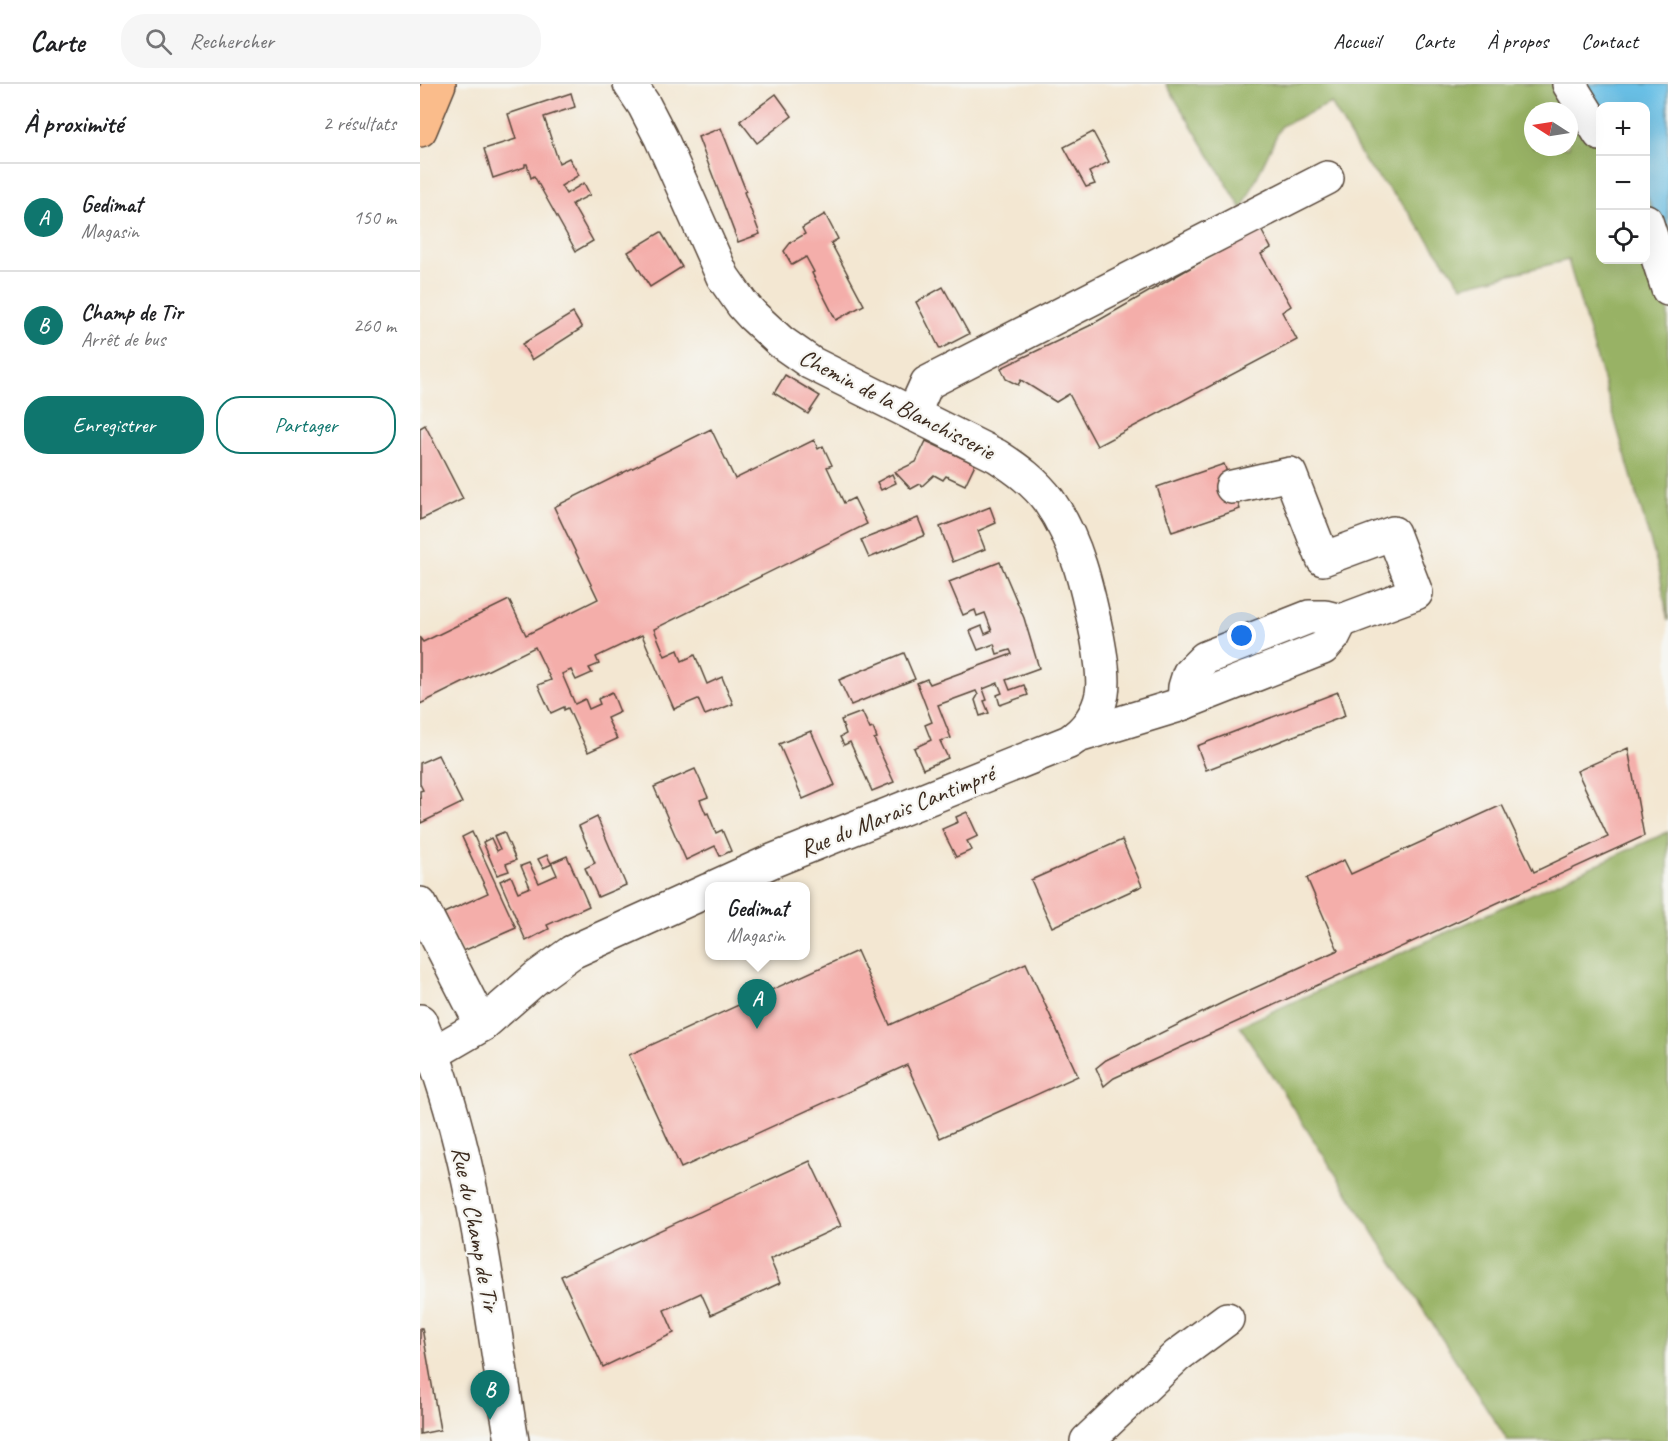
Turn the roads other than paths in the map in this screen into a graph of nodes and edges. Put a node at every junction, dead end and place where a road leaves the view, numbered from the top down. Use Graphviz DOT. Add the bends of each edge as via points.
graph roads {
  1 [pos="439,84"];
  2 [pos="630,84"];
  3 [pos="1569,84"];
  4 [pos="1596,128"];
  5 [pos="420,130"];
  6 [pos="1327,178"];
  7 [pos="1650,233"];
  8 [pos="1668,289"];
  9 [pos="913,414"];
  10 [pos="1232,487"];
  11 [pos="1078,736"];
  12 [pos="726,882"];
  13 [pos="705,892"];
  14 [pos="420,904"];
  15 [pos="420,1021"];
  16 [pos="482,1025"];
  17 [pos="434,1053"];
  18 [pos="434,1099"];
  19 [pos="1227,1319"];
  20 [pos="512,1441"];
  21 [pos="1087,1441"];
  1 -- 5 [label="main road"];
  2 -- 9 [label="street, Chemin de la Blanchisserie" via="653,122 723,278 742,304 792,351"];
  3 -- 4 [label="street"];
  6 -- 9 [label="street" via="927,383"];
  7 -- 8 [label="street"];
  9 -- 11 [label="street, Chemin de la Blanchisserie" via="988,450 1023,474 1048,500 1067,531 1088,593 1102,672 1102,695 1095,715"];
  10 -- 11 [label="street, Rue du Marais Cantimpré" via="1290,474 1323,559 1393,533 1416,593 1341,621 1323,648 1184,703"];
  11 -- 12 [label="street, Rue du Marais Cantimpré"];
  13 -- 16 [label="street" via="572,952"];
  14 -- 16 [label="street"];
  15 -- 17 [label="street, Rue du Champ de Tir"];
  16 -- 17 [label="street"];
  17 -- 18 [label="street, Rue du Champ de Tir"];
  18 -- 20 [label="street, Rue du Champ de Tir" via="464,1156"];
  19 -- 21 [label="street" via="1177,1356"];
}
